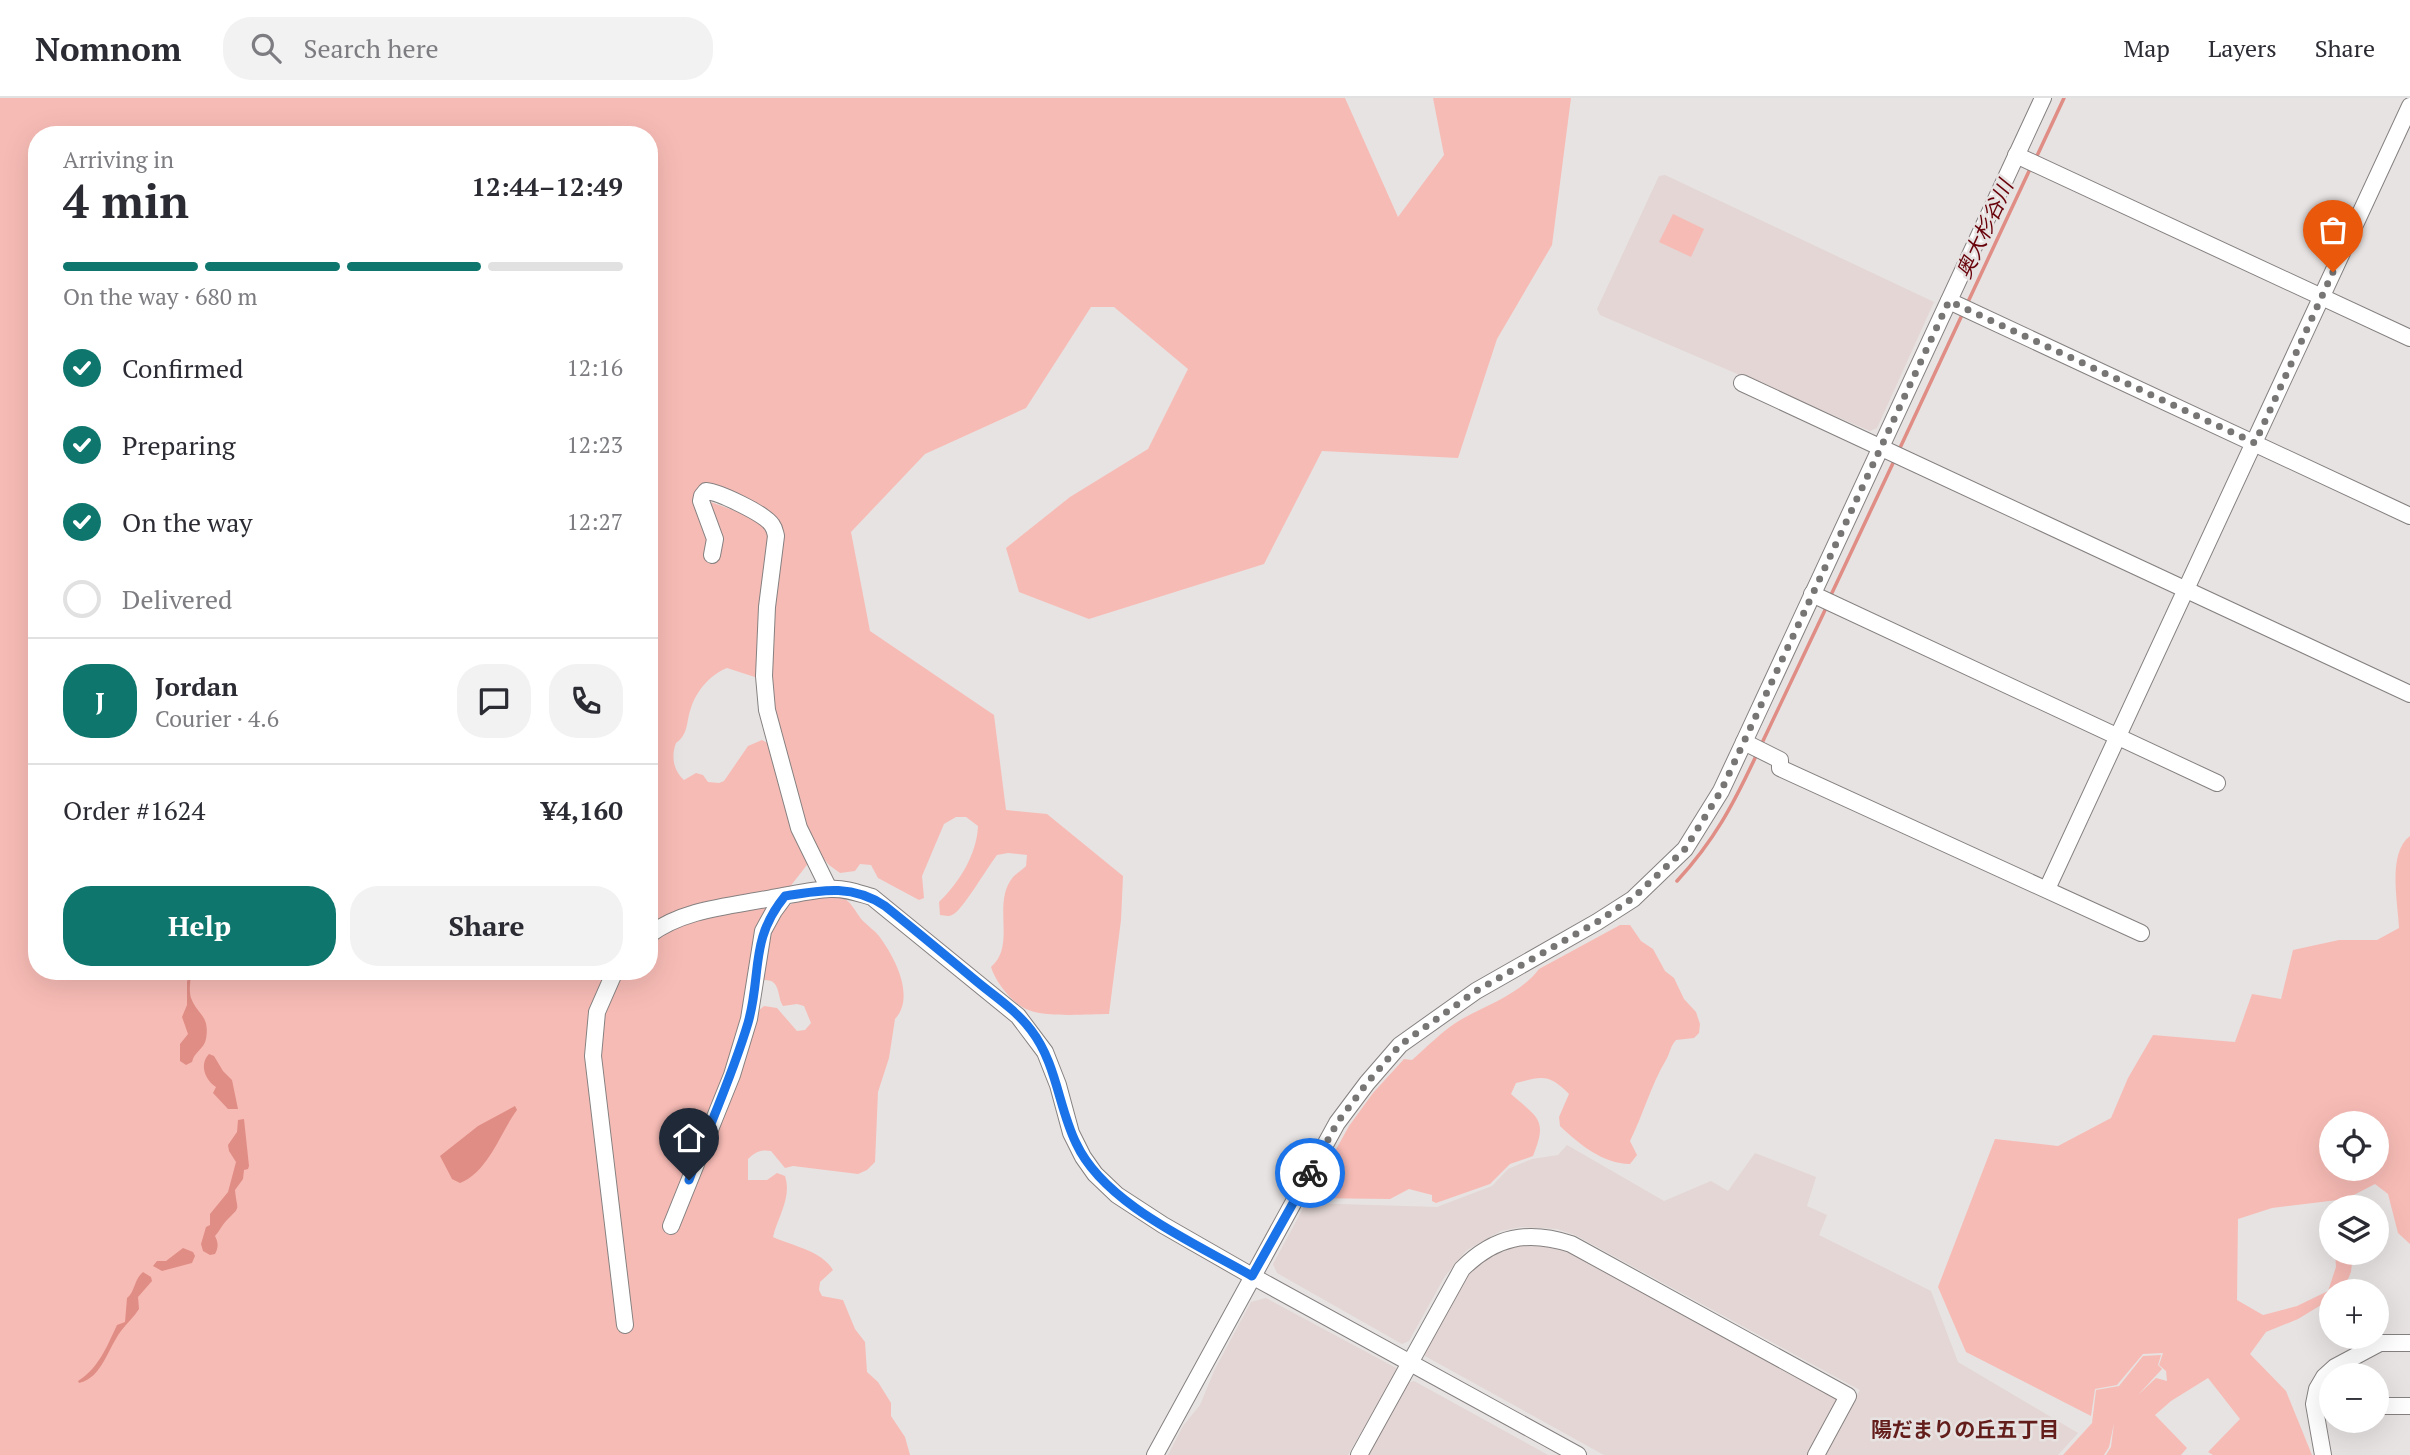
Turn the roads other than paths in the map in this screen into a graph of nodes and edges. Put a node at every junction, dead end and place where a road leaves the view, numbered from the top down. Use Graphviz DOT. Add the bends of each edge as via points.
graph roads {
  1 [pos="2043,98"];
  2 [pos="2410,106"];
  3 [pos="2016,155"];
  4 [pos="2321,297"];
  5 [pos="1949,301"];
  6 [pos="2410,338"];
  7 [pos="1742,383"];
  8 [pos="2255,443"];
  9 [pos="1881,447"];
  10 [pos="2410,516"];
  11 [pos="712,555"];
  12 [pos="2186,589"];
  13 [pos="1812,594"];
  14 [pos="2410,694"];
  15 [pos="2118,736"];
  16 [pos="1744,742"];
  17 [pos="2217,783"];
  18 [pos="829,889"];
  19 [pos="2047,889"];
  20 [pos="785,896"];
  21 [pos="658,930"];
  22 [pos="2141,933"];
  23 [pos="611,980"];
  24 [pos="671,1226"];
  25 [pos="1252,1276"];
  26 [pos="625,1325"];
  27 [pos="2410,1343"];
  28 [pos="1409,1362"];
  29 [pos="2343,1363"];
  30 [pos="2389,1406"];
  31 [pos="2410,1406"];
  32 [pos="2323,1433"];
  33 [pos="1572,1453"];
  34 [pos="1155,1455"];
  35 [pos="1359,1455"];
  36 [pos="1816,1455"];
  37 [pos="2323,1455"];
  1 -- 3 [label="street"];
  2 -- 4 [label="street"];
  3 -- 4 [label="street"];
  3 -- 5 [label="street"];
  4 -- 6 [label="street"];
  4 -- 8 [label="street"];
  5 -- 8 [label="street"];
  5 -- 9 [label="street"];
  7 -- 9 [label="street"];
  8 -- 10 [label="street"];
  8 -- 12 [label="street"];
  9 -- 12 [label="street"];
  9 -- 13 [label="street"];
  11 -- 18 [label="street" via="715,538 701,501 706,491 718,492 768,520 774,529 765,631 767,710 799,828"];
  12 -- 14 [label="street"];
  12 -- 15 [label="street"];
  13 -- 15 [label="street"];
  13 -- 16 [label="street"];
  15 -- 17 [label="street"];
  15 -- 19 [label="street"];
  16 -- 19 [label="street" via="1780,760 1780,768"];
  16 -- 25 [label="street" via="1721,791 1685,849 1633,898 1476,991 1400,1045 1337,1123"];
  18 -- 20 [label="street"];
  18 -- 25 [label="street" via="852,891 878,901 1018,1016 1045,1052 1071,1133 1095,1174 1145,1214"];
  19 -- 22 [label="street"];
  20 -- 21 [label="street" via="701,912"];
  20 -- 24 [label="street" via="763,931 746,1031"];
  23 -- 26 [label="street" via="597,1012 593,1056"];
  25 -- 28 [label="street"];
  25 -- 34 [label="street"];
  27 -- 29 [label="street" via="2380,1343"];
  28 -- 33 [label="street"];
  28 -- 35 [label="street"];
  28 -- 36 [label="street" via="1470,1260 1513,1238 1556,1239 1848,1396"];
  30 -- 31 [label="street"];
  32 -- 37 [label="street"];
}
